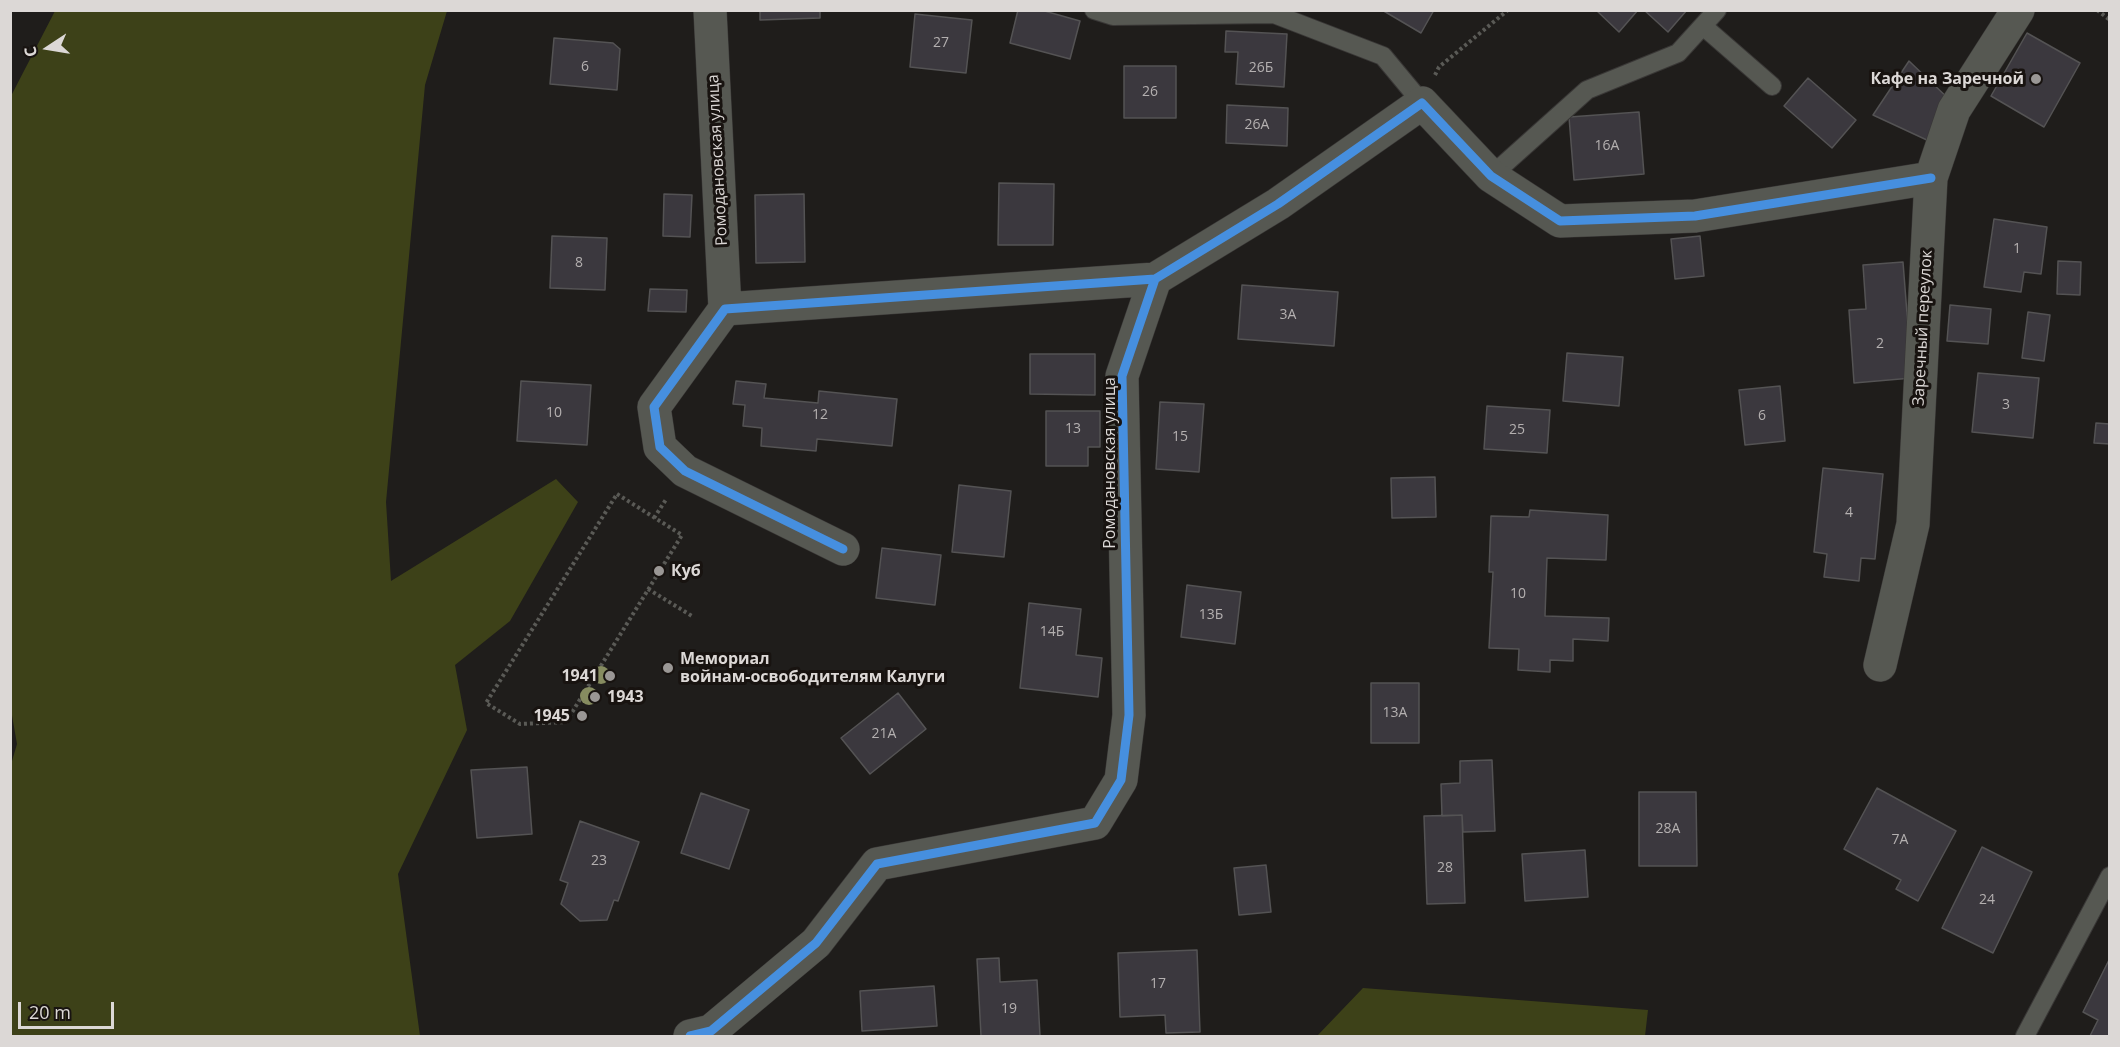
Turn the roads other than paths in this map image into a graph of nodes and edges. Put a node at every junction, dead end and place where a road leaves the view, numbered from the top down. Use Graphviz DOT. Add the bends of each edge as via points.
graph roads {
  1 [pos="710,10"];
  2 [pos="1094,10"];
  3 [pos="1717,10"];
  4 [pos="2018,10"];
  5 [pos="1272,12"];
  6 [pos="1197,13"];
  7 [pos="1703,26"];
  8 [pos="1772,86"];
  9 [pos="1422,103"];
  10 [pos="1491,176"];
  11 [pos="1931,178"];
  12 [pos="1155,279"];
  13 [pos="725,309"];
  14 [pos="843,549"];
  15 [pos="1880,665"];
  16 [pos="2109,876"];
  17 [pos="690,1036"];
  18 [pos="2025,1036"];
  1 -- 13 [label="street, Ромодановская улица"];
  2 -- 6 [label="lane" via="1113,15"];
  3 -- 7 [label="lane"];
  4 -- 11 [label="street, Заречный переулок" via="1954,110"];
  5 -- 6 [label="lane"];
  5 -- 9 [label="lane" via="1383,56"];
  7 -- 8 [label="lane"];
  7 -- 10 [label="lane" via="1678,53 1587,90"];
  9 -- 10 [label="street"];
  9 -- 12 [label="street" via="1278,204"];
  10 -- 11 [label="street" via="1560,221 1695,216"];
  11 -- 15 [label="street, Заречный переулок" via="1913,524"];
  12 -- 13 [label="street"];
  12 -- 17 [label="street, Ромодановская улица" via="1122,376 1129,715 1121,780 1095,823 877,864 816,943 711,1031"];
  13 -- 14 [label="street" via="654,407 660,447 685,471"];
  16 -- 18 [label="lane"];
}
